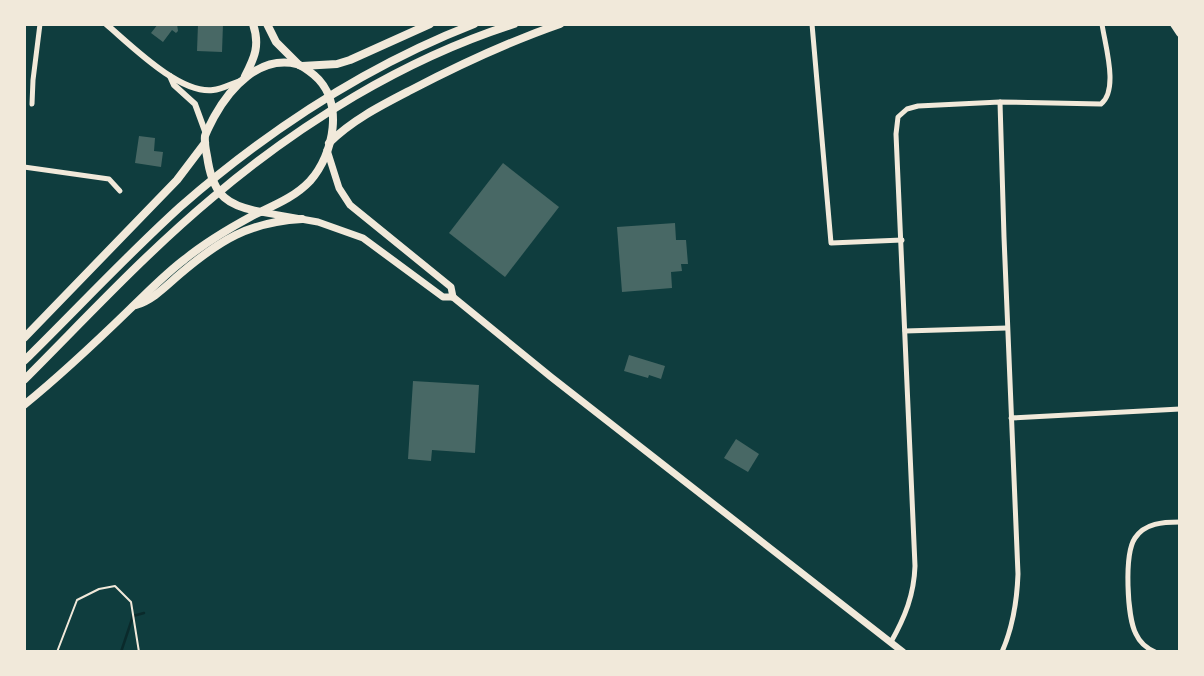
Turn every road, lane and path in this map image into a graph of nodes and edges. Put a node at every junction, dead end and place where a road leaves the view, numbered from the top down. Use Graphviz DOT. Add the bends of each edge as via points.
graph roads {
  1 [pos="40,24"];
  2 [pos="106,24"];
  3 [pos="253,24"];
  4 [pos="267,24"];
  5 [pos="429,24"];
  6 [pos="474,24"];
  7 [pos="514,24"];
  8 [pos="560,24"];
  9 [pos="812,24"];
  10 [pos="1102,24"];
  11 [pos="1174,24"];
  12 [pos="1180,33"];
  13 [pos="301,65"];
  14 [pos="170,76"];
  15 [pos="241,80"];
  16 [pos="1000,102"];
  17 [pos="32,104"];
  18 [pos="205,139"];
  19 [pos="328,147"];
  20 [pos="24,167"];
  21 [pos="120,191"];
  22 [pos="261,212"];
  23 [pos="302,219"];
  24 [pos="902,240"];
  25 [pos="453,297"];
  26 [pos="133,306"];
  27 [pos="1007,328"];
  28 [pos="905,331"];
  29 [pos="24,338"];
  30 [pos="24,361"];
  31 [pos="24,380"];
  32 [pos="24,405"];
  33 [pos="1180,409"];
  34 [pos="1011,418"];
  35 [pos="1180,522"];
  36 [pos="891,642"];
  37 [pos="57,652"];
  38 [pos="139,652"];
  39 [pos="903,652"];
  40 [pos="1002,652"];
  41 [pos="1156,652"];
  1 -- 17 [label="street"];
  2 -- 14 [label="street"];
  3 -- 15 [label="highway" via="256,52"];
  4 -- 13 [label="highway" via="276,42"];
  5 -- 13 [label="highway" via="350,60"];
  6 -- 30 [label="highway" via="360,78 270,136 178,209"];
  7 -- 31 [label="highway" via="431,57 369,89 276,148 188,219"];
  8 -- 19 [label="highway" via="456,67 366,115 340,132"];
  9 -- 24 [label="street" via="831,243"];
  10 -- 16 [label="street" via="1110,85 1104,102 1096,106"];
  11 -- 12 [label="highway"];
  13 -- 15 [label="highway" via="274,64"];
  13 -- 19 [label="highway" via="322,83 331,99"];
  14 -- 15 [label="street" via="205,90"];
  14 -- 18 [label="street" via="195,104"];
  15 -- 18 [label="highway" via="221,105"];
  16 -- 24 [label="street" via="912,107 900,113"];
  16 -- 27 [label="street"];
  18 -- 22 [label="highway" via="211,178 221,195 237,206"];
  18 -- 29 [label="highway" via="177,180"];
  19 -- 22 [label="highway" via="302,188"];
  19 -- 25 [label="main road" via="339,188 350,205 451,287"];
  20 -- 21 [label="street" via="109,180"];
  22 -- 23 [label="main road"];
  22 -- 26 [label="highway" via="183,260"];
  23 -- 25 [label="main road" via="363,238 443,297"];
  23 -- 26 [label="highway" via="246,229 209,251 147,302"];
  24 -- 28 [label="street"];
  25 -- 36 [label="main road"];
  26 -- 32 [label="highway"];
  27 -- 28 [label="street"];
  27 -- 34 [label="street"];
  28 -- 36 [label="street" via="915,586"];
  33 -- 34 [label="street"];
  34 -- 40 [label="street" via="1017,586"];
  35 -- 41 [label="street" via="1143,529 1129,550 1132,626 1144,646"];
  36 -- 39 [label="main road"];
  37 -- 38 [label="path" via="77,600 115,586 131,602"];
}
